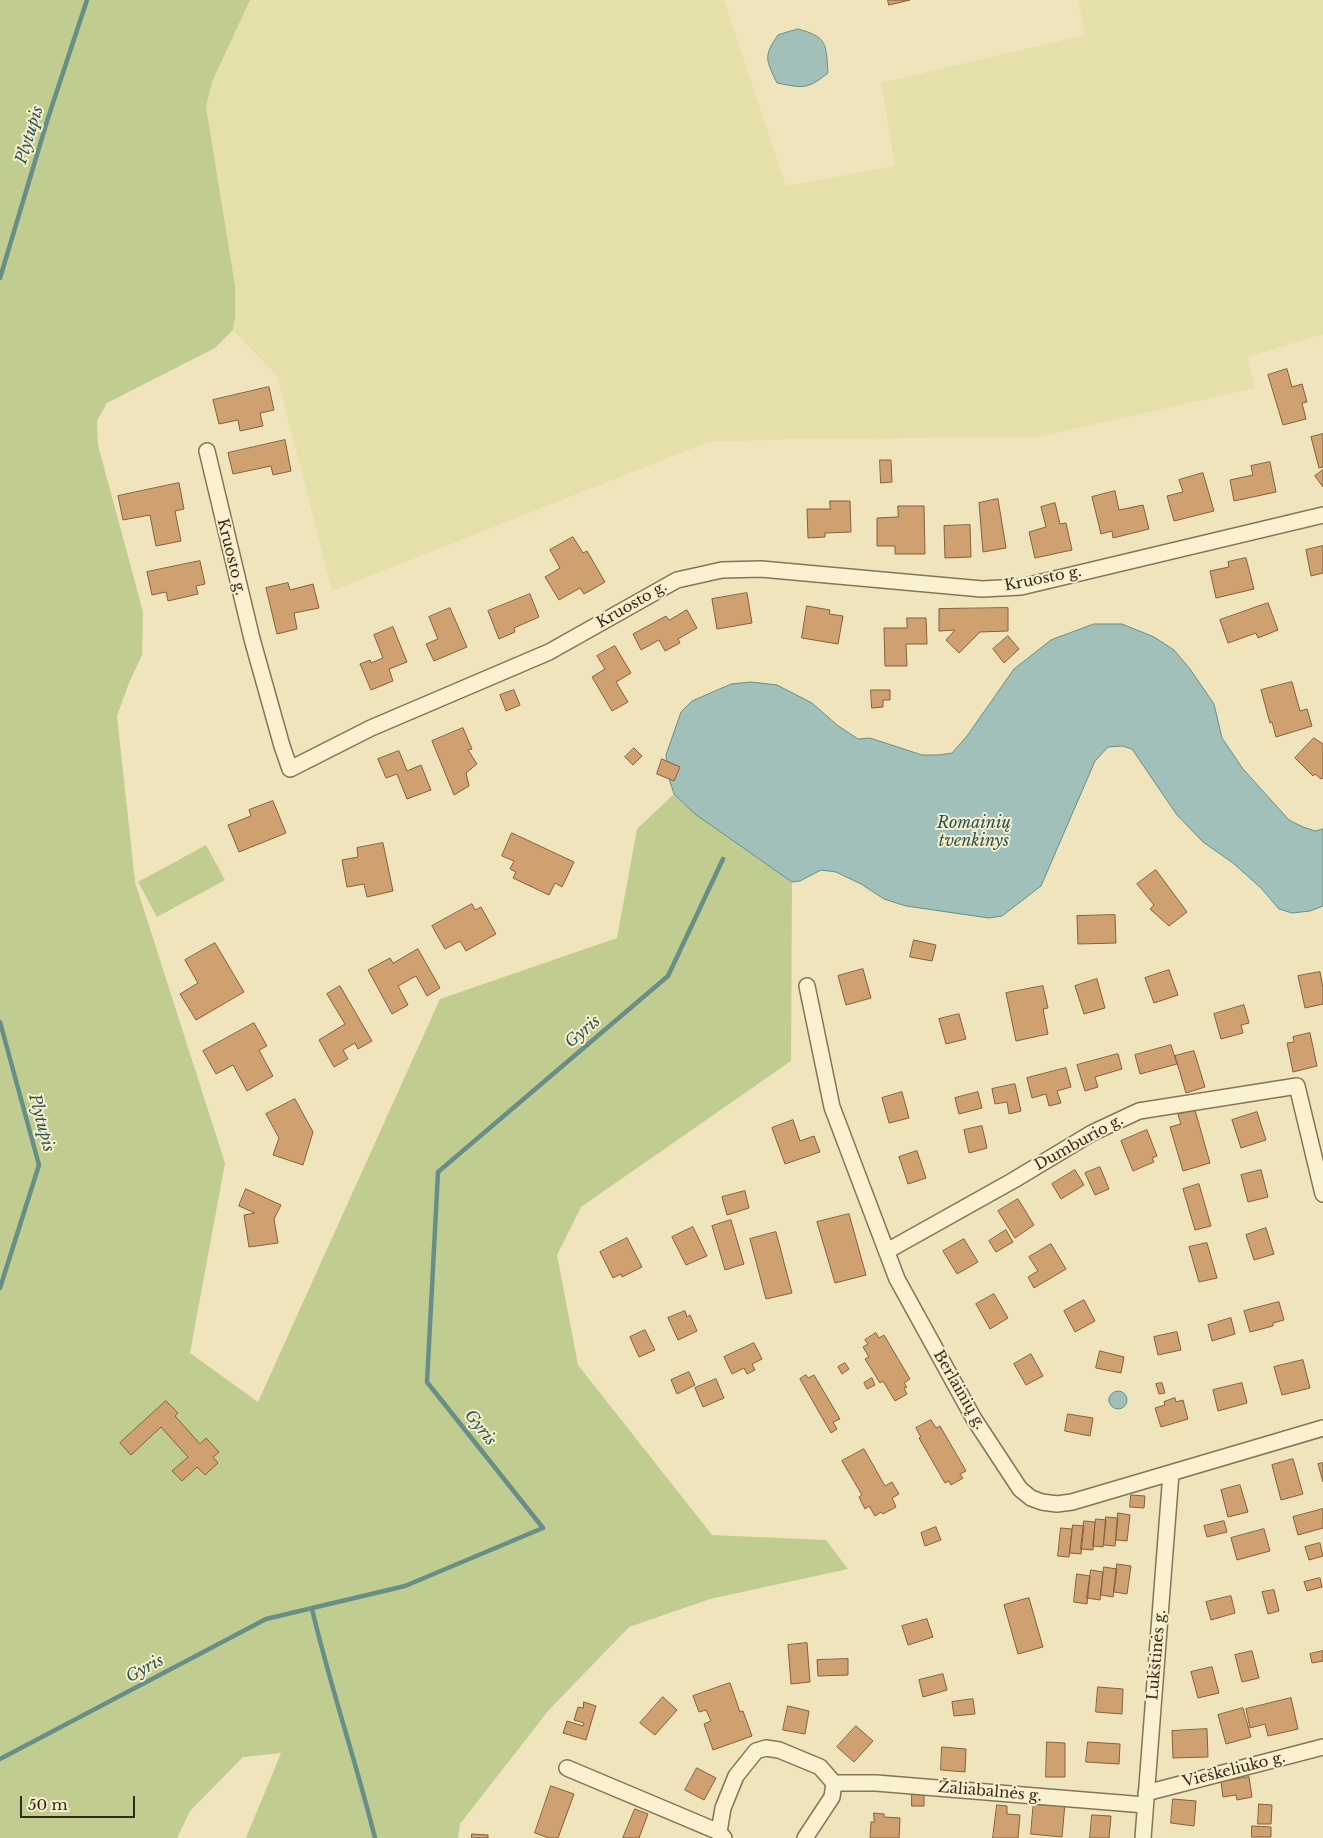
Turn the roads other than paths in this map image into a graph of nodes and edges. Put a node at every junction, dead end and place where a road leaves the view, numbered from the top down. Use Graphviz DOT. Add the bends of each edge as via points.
graph roads {
  1 [pos="207,451"];
  2 [pos="1323,515"];
  3 [pos="807,986"];
  4 [pos="1323,1194"];
  5 [pos="887,1251"];
  6 [pos="1323,1428"];
  7 [pos="1172,1473"];
  8 [pos="1323,1747"];
  9 [pos="567,1768"];
  10 [pos="834,1783"];
  11 [pos="1145,1799"];
  12 [pos="722,1835"];
  13 [pos="805,1838"];
  14 [pos="1143,1838"];
  1 -- 2 [label="street, Kruosto g." via="252,639 290,769 371,728 549,652 677,580 722,570 762,569 982,590 1020,587"];
  3 -- 5 [label="street, Berlainių g." via="832,1107"];
  4 -- 5 [label="street, Dumburio g." via="1298,1086 1139,1111 1092,1133"];
  5 -- 7 [label="street, Berlainių g." via="897,1279 974,1419 1020,1489 1031,1498 1056,1504 1072,1502"];
  6 -- 7 [label="street, Berlainių g."];
  7 -- 11 [label="street, Lukštinės g."];
  8 -- 11 [label="street, Vieškeliuko g."];
  9 -- 12 [label="street"];
  10 -- 11 [label="street, Žaliabalnės g."];
  10 -- 12 [label="street" via="820,1767 779,1750 766,1748 756,1751 736,1776 723,1808"];
  10 -- 13 [label="street" via="832,1797"];
  11 -- 14 [label="street, Lukštinės g."];
}
